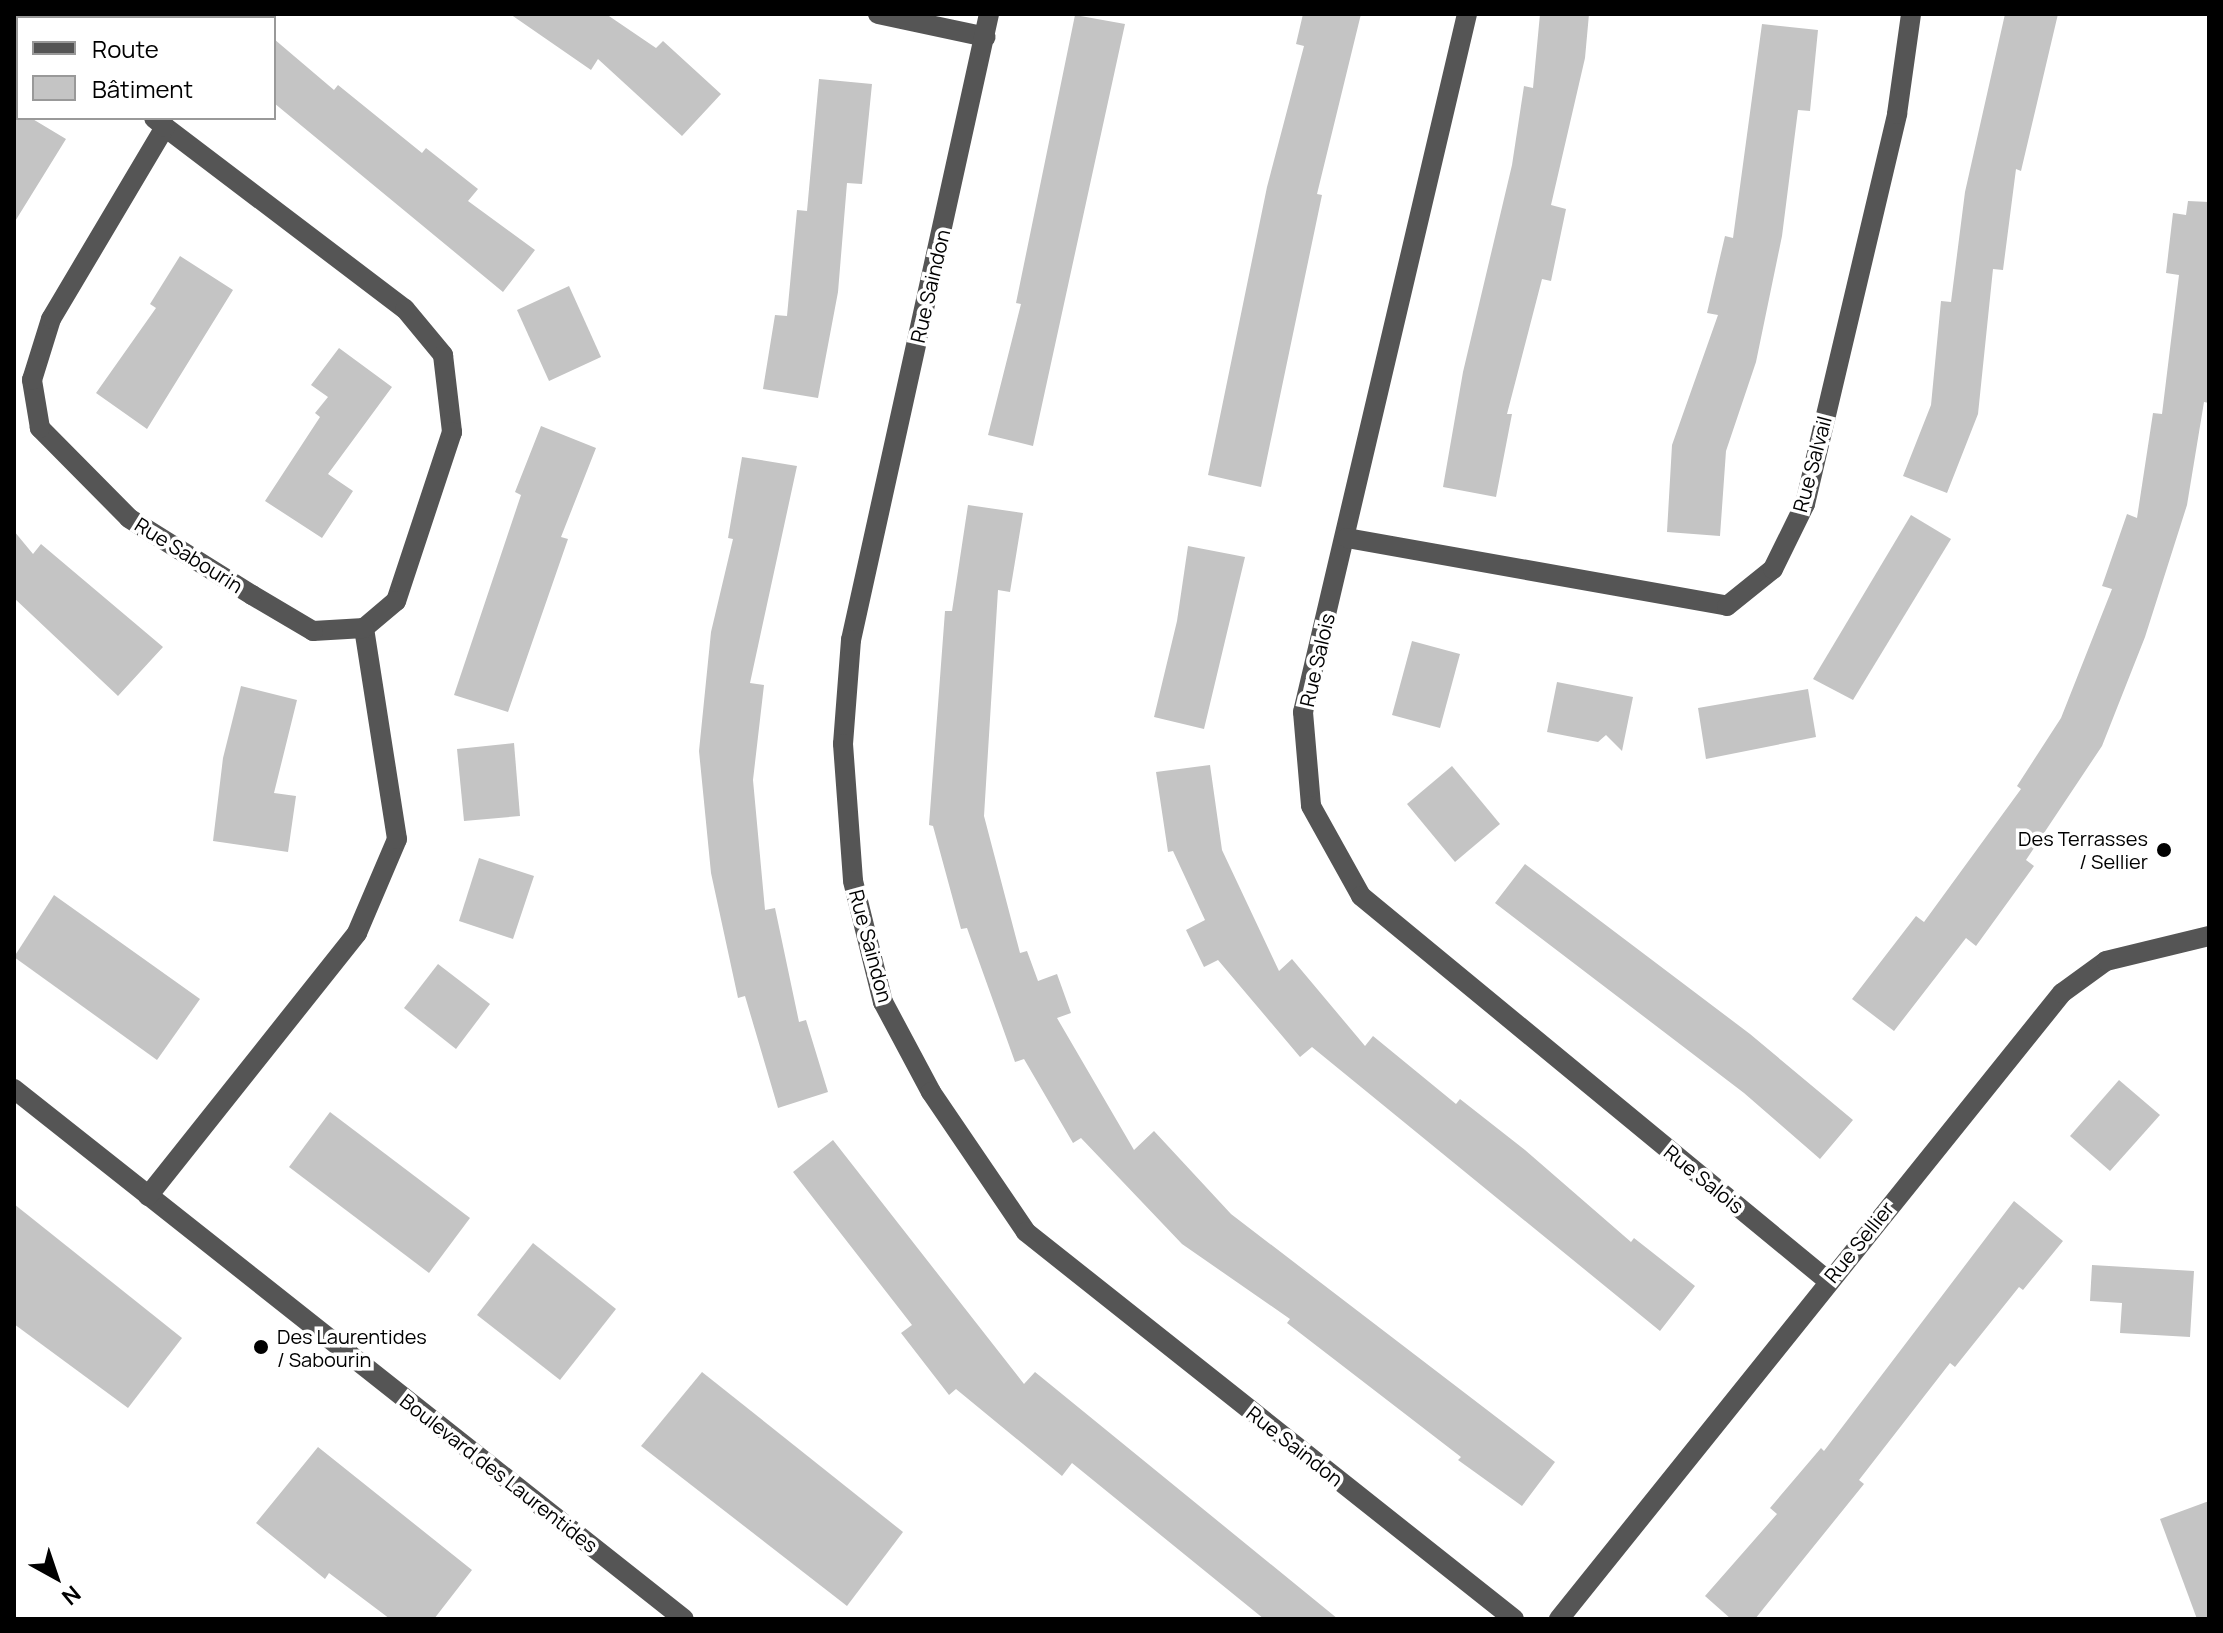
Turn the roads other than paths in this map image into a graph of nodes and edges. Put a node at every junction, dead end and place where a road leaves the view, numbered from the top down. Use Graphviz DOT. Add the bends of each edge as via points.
graph roads {
  1 [pos="878,14"];
  2 [pos="989,14"];
  3 [pos="1467,14"];
  4 [pos="1911,14"];
  5 [pos="986,37"];
  6 [pos="159,122"];
  7 [pos="1347,538"];
  8 [pos="364,628"];
  9 [pos="2209,936"];
  10 [pos="14,1089"];
  11 [pos="148,1196"];
  12 [pos="1827,1280"];
  13 [pos="684,1619"];
  14 [pos="1514,1619"];
  15 [pos="1559,1619"];
  1 -- 5 [label="street"];
  2 -- 5 [label="street, Rue Saindon"];
  3 -- 7 [label="street, Rue Salois"];
  4 -- 7 [label="street, Rue Salvail" via="1897,114 1805,504 1773,569 1727,606"];
  5 -- 14 [label="street, Rue Saindon" via="851,640 843,744 853,881 883,1002 931,1092 1026,1232"];
  6 -- 8 [label="street, Rue Sabourin" via="405,309 443,355 452,432 396,601"];
  6 -- 8 [label="street, Rue Sabourin" via="51,319 32,380 40,428 129,518 252,595 313,631"];
  7 -- 12 [label="street, Rue Salois" via="1303,712 1311,806 1361,896"];
  8 -- 11 [label="street" via="397,839 357,933"];
  9 -- 12 [label="street, Rue Sellier" via="2106,961 2062,993"];
  10 -- 11 [label="street, Boulevard des Laurentides"];
  11 -- 13 [label="street, Boulevard des Laurentides"];
  12 -- 15 [label="street, Rue Sellier"];
}
